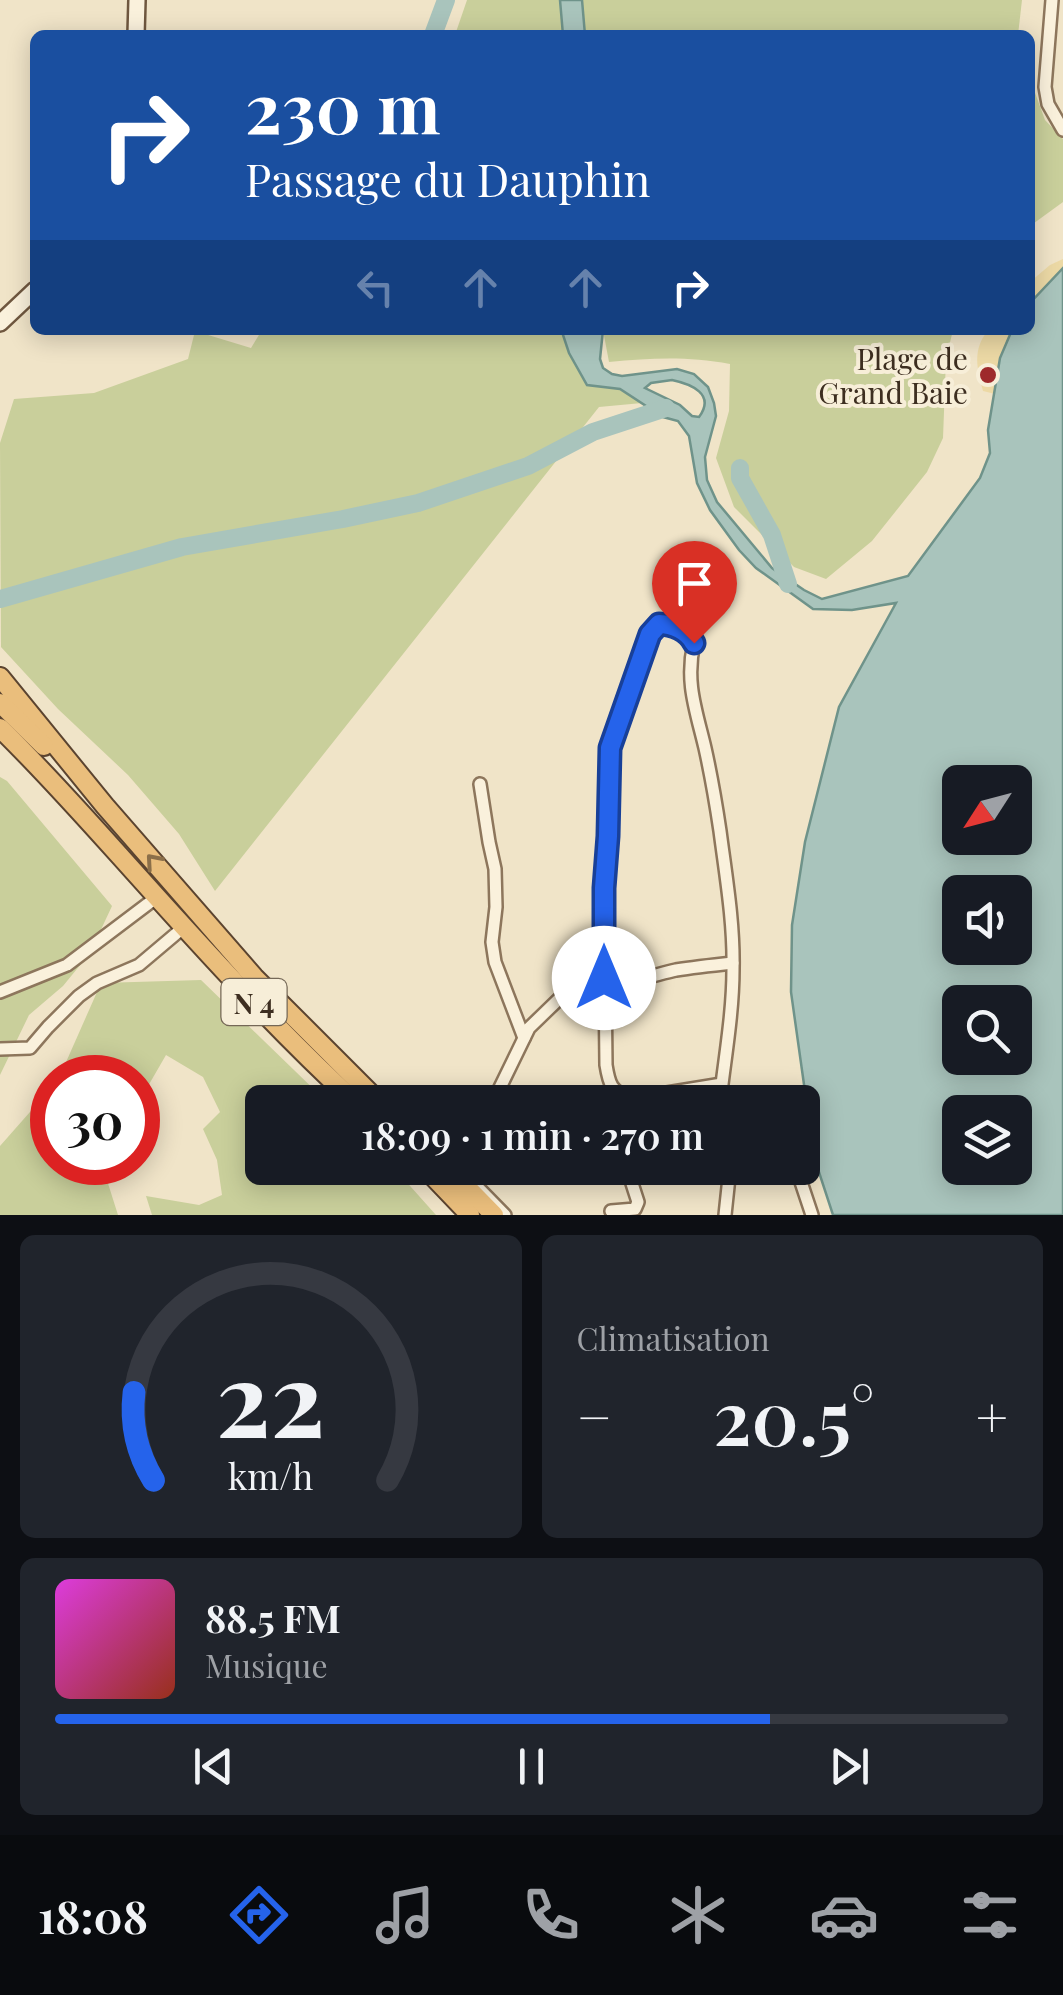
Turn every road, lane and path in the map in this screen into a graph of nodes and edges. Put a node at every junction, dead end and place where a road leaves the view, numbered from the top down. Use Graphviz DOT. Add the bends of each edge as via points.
graph roads {
  1 [pos="137,0"];
  2 [pos="1052,0"];
  3 [pos="136,30"];
  4 [pos="1063,130"];
  5 [pos="30,295"];
  6 [pos="0,323"];
  7 [pos="0,677"];
  8 [pos="0,703"];
  9 [pos="0,728"];
  10 [pos="0,739"];
  11 [pos="480,784"];
  12 [pos="73,802"];
  13 [pos="105,806"];
  14 [pos="157,897"];
  15 [pos="200,915"];
  16 [pos="184,927"];
  17 [pos="733,963"];
  18 [pos="604,978"];
  19 [pos="0,992"];
  20 [pos="524,1038"];
  21 [pos="0,1049"];
  22 [pos="722,1084"];
  23 [pos="337,1085"];
  24 [pos="363,1085"];
  25 [pos="371,1085"];
  26 [pos="502,1085"];
  27 [pos="610,1085"];
  28 [pos="716,1085"];
  29 [pos="441,1185"];
  30 [pos="465,1185"];
  31 [pos="476,1185"];
  32 [pos="633,1185"];
  33 [pos="728,1185"];
  34 [pos="802,1185"];
  35 [pos="611,1211"];
  36 [pos="470,1215"];
  37 [pos="494,1215"];
  38 [pos="505,1215"];
  39 [pos="725,1215"];
  40 [pos="812,1215"];
  1 -- 3 [label="main road"];
  2 -- 4 [label="street" via="1045,86"];
  5 -- 6 [label="main road"];
  7 -- 13 [label="highway"];
  8 -- 13 [label="highway, N 4"];
  9 -- 12 [label="highway, N 4"];
  10 -- 12 [label="highway"];
  11 -- 20 [label="street" via="496,869 495,962"];
  12 -- 14 [label="highway, N 4"];
  15 -- 13 [label="highway, N 4, one-way"];
  14 -- 16 [label="highway, N 4"];
  14 -- 19 [label="street" via="67,965"];
  15 -- 24 [label="highway, N 4"];
  15 -- 25 [label="street"];
  16 -- 21 [label="street" via="139,965 79,996 30,1048"];
  16 -- 23 [label="highway, N 4"];
  17 -- 18 [label="street" via="637,980"];
  17 -- 18 [label="street" via="719,826 689,684 694,643 690,635 659,624 610,748"];
  17 -- 22 [label="street"];
  18 -- 20 [label="street" via="560,998"];
  18 -- 27 [label="street"];
  20 -- 26 [label="street"];
  22 -- 28 [label="street"];
  29 -- 36 [label="highway"];
  30 -- 37 [label="highway"];
  31 -- 38 [label="street"];
  32 -- 35 [label="street" via="635,1209"];
  33 -- 39 [label="street"];
  34 -- 40 [label="street"];
}
